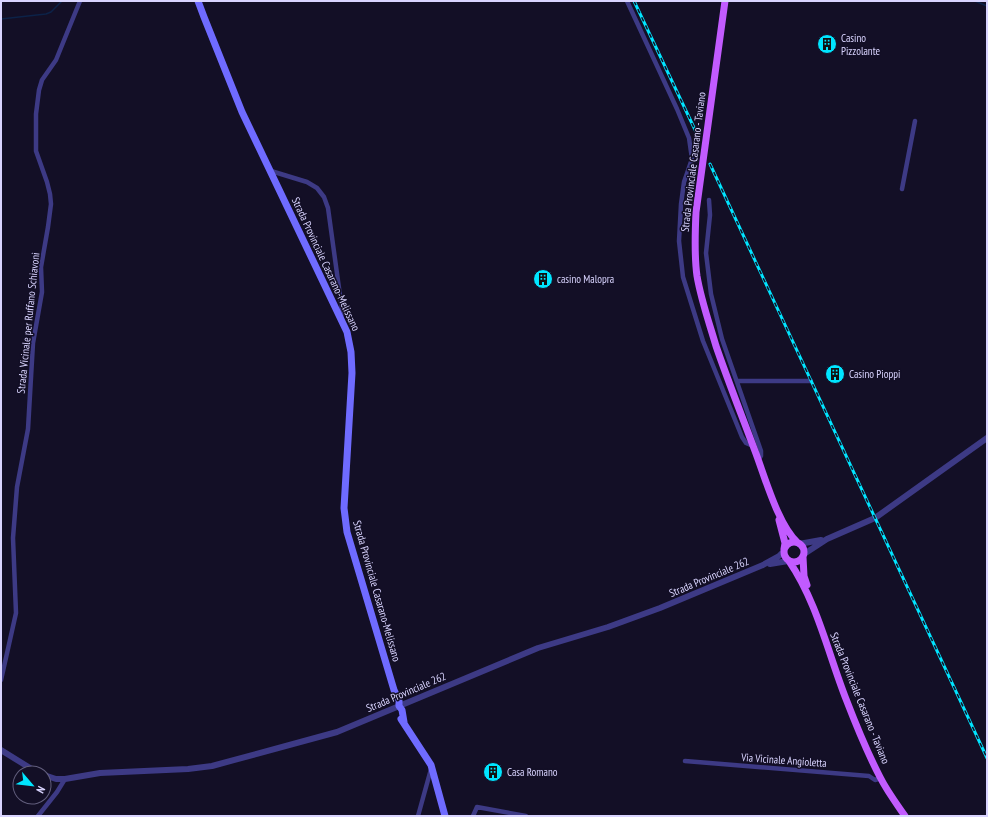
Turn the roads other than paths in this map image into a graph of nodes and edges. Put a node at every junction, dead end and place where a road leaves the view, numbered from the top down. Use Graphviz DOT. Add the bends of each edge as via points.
graph roads {
  1 [pos="80,1"];
  2 [pos="198,1"];
  3 [pos="627,1"];
  4 [pos="725,1"];
  5 [pos="915,121"];
  6 [pos="271,171"];
  7 [pos="902,190"];
  8 [pos="709,200"];
  9 [pos="341,319"];
  10 [pos="737,381"];
  11 [pos="811,381"];
  12 [pos="987,438"];
  13 [pos="753,446"];
  14 [pos="758,460"];
  15 [pos="775,504"];
  16 [pos="827,539"];
  17 [pos="799,544"];
  18 [pos="784,550"];
  19 [pos="803,555"];
  20 [pos="788,561"];
  21 [pos="763,565"];
  22 [pos="812,606"];
  23 [pos="1,680"];
  24 [pos="399,706"];
  25 [pos="1,750"];
  26 [pos="685,761"];
  27 [pos="25,765"];
  28 [pos="431,765"];
  29 [pos="52,778"];
  30 [pos="881,778"];
  31 [pos="65,779"];
  32 [pos="38,816"];
  33 [pos="418,816"];
  34 [pos="445,816"];
  35 [pos="474,816"];
  36 [pos="526,816"];
  37 [pos="904,816"];
  1 -- 23 [label="street, Strada Vicinale per Ruffano Schiavoni" via="56,60 42,80 36,114 36,151 47,182 51,204 41,267 42,292 33,344 28,428 17,487 13,538 16,613"];
  2 -- 6 [label="main road, Strada Provinciale Casarano-Melissano" via="242,112"];
  3 -- 13 [label="street" via="689,138 692,159 684,182 679,241 683,277 702,341 742,437 746,443"];
  4 -- 13 [label="main road, Strada Provinciale Casarano - Taviano" via="696,212 696,259 703,306"];
  5 -- 7 [label="street"];
  6 -- 9 [label="main road, Strada Provinciale Casarano-Melissano"];
  6 -- 9 [label="street" via="307,182 318,188 324,197 328,208 342,310"];
  8 -- 10 [label="street" via="706,253 711,294"];
  9 -- 24 [label="main road, Strada Provinciale Casarano-Melissano" via="347,332 352,373 345,520 396,703"];
  10 -- 11 [label="street"];
  10 -- 14 [label="street" via="761,451"];
  12 -- 16 [label="street" via="875,518"];
  13 -- 14 [label="main road, Strada Provinciale Casarano - Taviano"];
  14 -- 15 [label="main road, Strada Provinciale Casarano - Taviano"];
  15 -- 17 [label="main road, Strada Provinciale Casarano - Taviano" via="788,532"];
  15 -- 18 [label="main road, Strada Provinciale Casarano - Taviano" via="783,534"];
  16 -- 17 [label="street"];
  16 -- 19 [label="street"];
  17 -- 18 [label="main road" via="790,543"];
  17 -- 19 [label="main road, Strada Provinciale Casarano - Taviano" via="803,548"];
  18 -- 20 [label="main road, Strada Provinciale Casarano - Taviano" via="784,556"];
  18 -- 21 [label="street"];
  19 -- 20 [label="main road" via="795,562"];
  19 -- 22 [label="main road, Strada Provinciale Casarano - Taviano" via="804,576"];
  20 -- 21 [label="street"];
  20 -- 22 [label="main road, Strada Provinciale Casarano - Taviano" via="798,575"];
  21 -- 24 [label="street, Strada Provinciale 262" via="660,608 538,648"];
  22 -- 30 [label="main road, Strada Provinciale Casarano - Taviano" via="846,700"];
  24 -- 28 [label="main road, Strada Provinciale Casarano-Melissano" via="398,712"];
  24 -- 31 [label="street, Strada Provinciale 262" via="337,732 212,766 188,770 100,773"];
  25 -- 27 [label="street"];
  26 -- 30 [label="street, Via Vicinale Angioletta" via="869,776 874,780"];
  28 -- 33 [label="street"];
  28 -- 34 [label="main road, Strada Provinciale Casarano-Melissano"];
  29 -- 31 [label="street, Strada Provinciale 262"];
  30 -- 37 [label="main road, Strada Provinciale Casarano - Taviano"];
  31 -- 32 [label="street"];
  35 -- 36 [label="street" via="477,807"];
}
